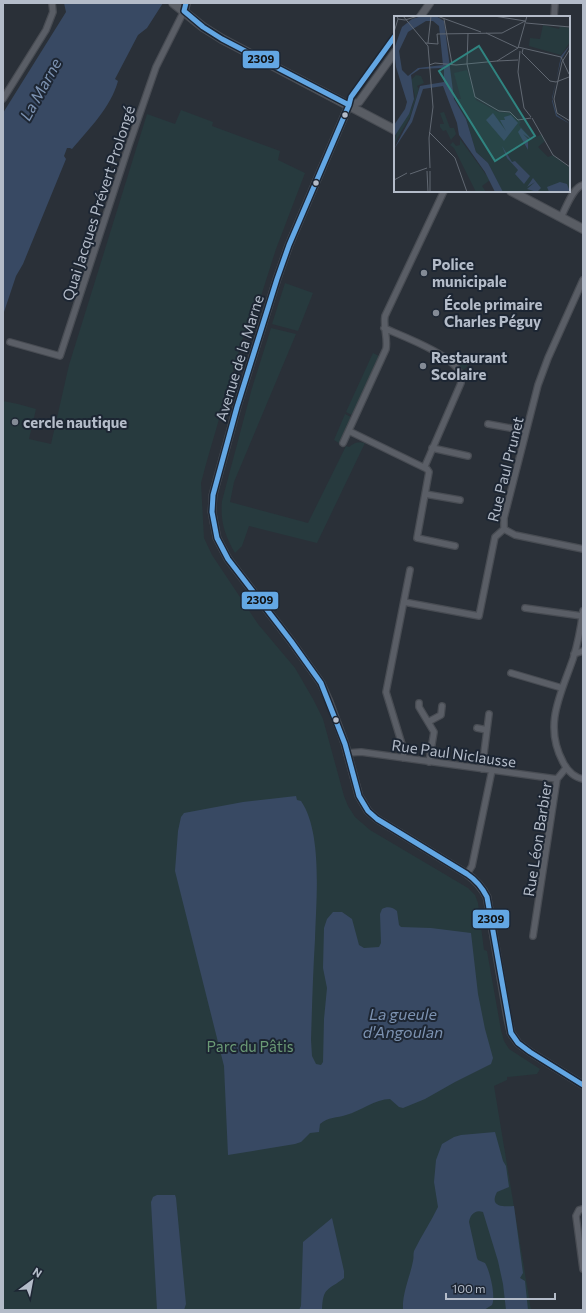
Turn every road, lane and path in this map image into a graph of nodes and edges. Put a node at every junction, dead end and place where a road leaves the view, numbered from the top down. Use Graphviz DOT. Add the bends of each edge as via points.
graph roads {
  1 [pos="52,3"];
  2 [pos="173,3"];
  3 [pos="186,3"];
  4 [pos="430,3"];
  5 [pos="555,3"];
  6 [pos="184,11"];
  7 [pos="421,16"];
  8 [pos="554,16"];
  9 [pos="394,53"];
  10 [pos="3,99"];
  11 [pos="349,105"];
  12 [pos="394,129"];
  13 [pos="583,185"];
  14 [pos="444,192"];
  15 [pos="514,192"];
  16 [pos="561,217"];
  17 [pos="583,229"];
  18 [pos="583,280"];
  19 [pos="384,328"];
  20 [pos="10,342"];
  21 [pos="488,424"];
  22 [pos="349,431"];
  23 [pos="526,431"];
  24 [pos="343,443"];
  25 [pos="432,448"];
  26 [pos="468,456"];
  27 [pos="425,466"];
  28 [pos="425,494"];
  29 [pos="460,500"];
  30 [pos="504,529"];
  31 [pos="455,546"];
  32 [pos="583,549"];
  33 [pos="410,570"];
  34 [pos="404,602"];
  35 [pos="525,608"];
  36 [pos="583,613"];
  37 [pos="582,626"];
  38 [pos="583,651"];
  39 [pos="574,654"];
  40 [pos="511,673"];
  41 [pos="562,688"];
  42 [pos="419,703"];
  43 [pos="442,706"];
  44 [pos="489,714"];
  45 [pos="428,722"];
  46 [pos="477,728"];
  47 [pos="487,730"];
  48 [pos="347,753"];
  49 [pos="403,758"];
  50 [pos="429,762"];
  51 [pos="566,768"];
  52 [pos="482,769"];
  53 [pos="492,770"];
  54 [pos="557,779"];
  55 [pos="583,779"];
  56 [pos="468,874"];
  57 [pos="533,936"];
  58 [pos="583,1085"];
  59 [pos="583,1209"];
  60 [pos="583,1269"];
  1 -- 10 [label="street" via="53,12 46,30"];
  2 -- 6 [label="main road"];
  3 -- 6 [label="main road"];
  4 -- 7 [label="street"];
  5 -- 8 [label="street"];
  6 -- 11 [label="main road" via="222,39"];
  6 -- 20 [label="street, Quai Jacques Prévert Prolongé" via="156,67 60,356"];
  9 -- 11 [label="street" via="359,102"];
  11 -- 12 [label="main road"];
  11 -- 48 [label="street, Avenue de la Marne" via="277,279 237,408 212,504 215,528 222,548 321,684"];
  13 -- 16 [label="street" via="574,191"];
  14 -- 19 [label="street" via="386,316"];
  15 -- 16 [label="main road"];
  16 -- 17 [label="main road"];
  18 -- 23 [label="street, Rue Paul Prunet" via="548,358"];
  19 -- 22 [label="street" via="386,349"];
  19 -- 25 [label="street" via="442,354 460,374 461,383"];
  21 -- 23 [label="street"];
  22 -- 24 [label="street"];
  22 -- 27 [label="street"];
  23 -- 30 [label="street, Rue Paul Prunet" via="504,518"];
  25 -- 26 [label="street"];
  25 -- 27 [label="street"];
  27 -- 28 [label="street" via="429,472"];
  28 -- 29 [label="street"];
  28 -- 31 [label="street" via="417,538"];
  30 -- 32 [label="street" via="515,535"];
  30 -- 34 [label="street, Rue Paul Prunet" via="495,537 479,616"];
  33 -- 34 [label="street"];
  34 -- 49 [label="street" via="386,692 404,751"];
  35 -- 36 [label="street"];
  36 -- 37 [label="street, Rue Léon Barbier"];
  37 -- 39 [label="street, Rue Léon Barbier"];
  38 -- 39 [label="street"];
  39 -- 41 [label="street, Rue Léon Barbier"];
  40 -- 41 [label="street"];
  41 -- 51 [label="street, Rue Léon Barbier" via="553,730 556,747"];
  42 -- 45 [label="street"];
  43 -- 45 [label="street" via="441,715"];
  44 -- 47 [label="street"];
  45 -- 50 [label="street" via="434,732"];
  46 -- 47 [label="street"];
  47 -- 52 [label="street"];
  48 -- 49 [label="street, Rue Paul Niclausse" via="361,752"];
  48 -- 56 [label="street, Avenue de la Marne" via="359,796 376,820"];
  49 -- 50 [label="street, Rue Paul Niclausse"];
  50 -- 52 [label="street, Rue Paul Niclausse"];
  51 -- 54 [label="street, Rue Léon Barbier"];
  51 -- 55 [label="street"];
  52 -- 53 [label="street, Rue Paul Niclausse"];
  53 -- 54 [label="street, Rue Paul Niclausse"];
  53 -- 56 [label="street" via="472,866"];
  54 -- 57 [label="street, Rue Léon Barbier"];
  56 -- 58 [label="street, Avenue de la Marne" via="481,885 487,897 508,1020 514,1038 525,1049"];
  59 -- 60 [label="street" via="579,1210 576,1216"];
}
